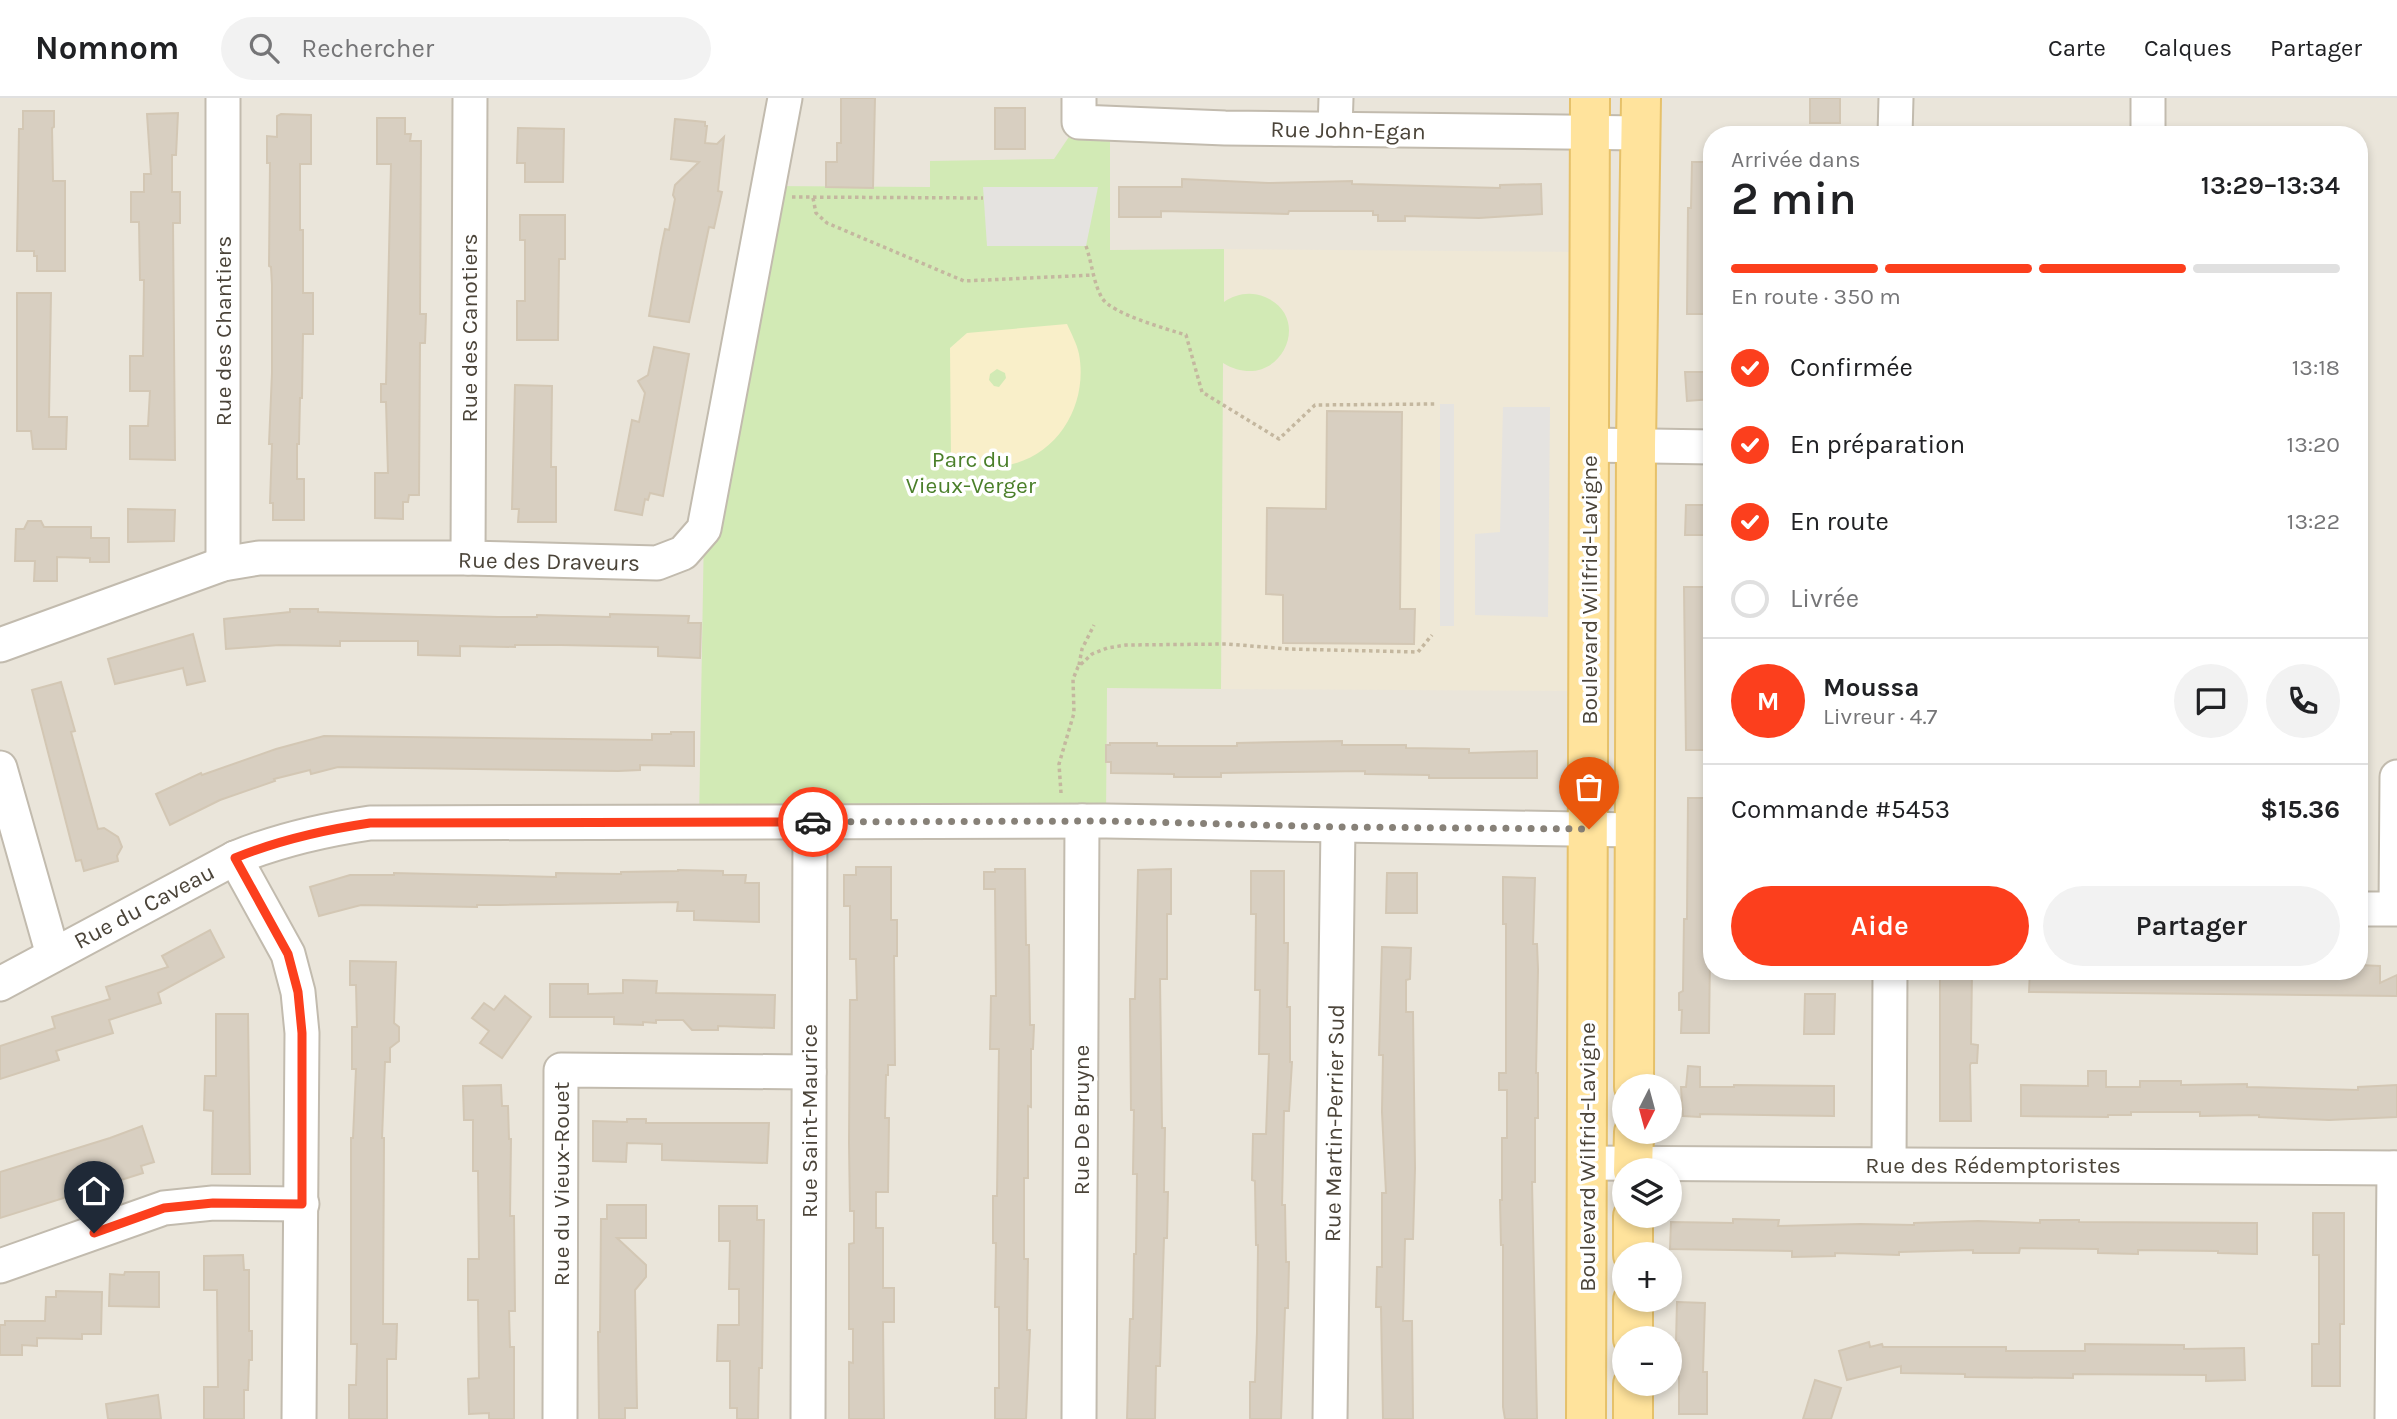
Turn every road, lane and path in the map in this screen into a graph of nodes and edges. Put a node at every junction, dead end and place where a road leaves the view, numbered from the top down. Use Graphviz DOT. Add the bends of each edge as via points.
graph roads {
  1 [pos="223,98"];
  2 [pos="470,98"];
  3 [pos="785,98"];
  4 [pos="1079,98"];
  5 [pos="1896,98"];
  6 [pos="2148,98"];
  7 [pos="1336,114"];
  8 [pos="1590,115"];
  9 [pos="1641,115"];
  10 [pos="1895,126"];
  11 [pos="2148,126"];
  12 [pos="767,195"];
  13 [pos="813,198"];
  14 [pos="983,198"];
  15 [pos="1086,246"];
  16 [pos="1093,275"];
  17 [pos="1434,404"];
  18 [pos="1590,445"];
  19 [pos="1636,446"];
  20 [pos="1703,447"];
  21 [pos="468,558"];
  22 [pos="223,564"];
  23 [pos="1094,625"];
  24 [pos="1432,635"];
  25 [pos="0,645"];
  26 [pos="1078,667"];
  27 [pos="0,768"];
  28 [pos="2397,777"];
  29 [pos="1062,795"];
  30 [pos="1082,821"];
  31 [pos="810,822"];
  32 [pos="1338,827"];
  33 [pos="1589,829"];
  34 [pos="1634,830"];
  35 [pos="235,858"];
  36 [pos="2368,909"];
  37 [pos="53,955"];
  38 [pos="1890,980"];
  39 [pos="0,984"];
  40 [pos="809,1072"];
  41 [pos="1634,1074"];
  42 [pos="1634,1155"];
  43 [pos="1588,1163"];
  44 [pos="1889,1164"];
  45 [pos="2396,1168"];
  46 [pos="302,1204"];
  47 [pos="0,1266"];
  48 [pos="1633,1396"];
  49 [pos="299,1419"];
  50 [pos="560,1419"];
  51 [pos="808,1419"];
  52 [pos="1079,1419"];
  53 [pos="1330,1419"];
  54 [pos="1586,1419"];
  55 [pos="1633,1419"];
  56 [pos="2392,1419"];
  1 -- 22 [label="street, Rue des Chantiers"];
  2 -- 21 [label="street, Rue des Canotiers"];
  3 -- 12 [label="street, Rue des Draveurs"];
  4 -- 7 [label="street, Rue John-Egan" via="1079,122 1225,128"];
  5 -- 10 [label="street"];
  6 -- 11 [label="street"];
  7 -- 8 [label="street, Rue John-Egan"];
  8 -- 9 [label="street, Rue John-Egan"];
  8 -- 18 [label="main road, Boulevard Wilfrid-Lavigne"];
  9 -- 19 [label="main road, Boulevard Wilfrid-Lavigne"];
  12 -- 13 [label="path"];
  12 -- 21 [label="street, Rue des Draveurs" via="704,529 683,553 657,563"];
  13 -- 14 [label="path"];
  13 -- 16 [label="path" via="817,213 827,223 964,281"];
  15 -- 16 [label="path"];
  16 -- 17 [label="path" via="1103,300 1135,319 1185,335 1202,392 1279,439 1315,405"];
  18 -- 19 [label="street"];
  18 -- 33 [label="main road, Boulevard Wilfrid-Lavigne"];
  19 -- 20 [label="street"];
  19 -- 34 [label="main road, Boulevard Wilfrid-Lavigne"];
  21 -- 22 [label="street, Rue des Draveurs" via="259,558"];
  22 -- 25 [label="street, Rue des Draveurs"];
  23 -- 26 [label="path"];
  24 -- 26 [label="path" via="1418,652 1126,645 1092,654"];
  26 -- 29 [label="path" via="1073,678 1074,713 1059,764"];
  27 -- 37 [label="street"];
  28 -- 36 [label="street" via="2396,909"];
  30 -- 31 [label="street, Rue du Caveau"];
  30 -- 32 [label="street, Rue du Caveau"];
  30 -- 52 [label="street, Rue De Bruyne"];
  31 -- 35 [label="street, Rue du Caveau" via="370,823 322,830"];
  31 -- 40 [label="street, Rue Saint-Maurice"];
  32 -- 33 [label="street, Rue du Caveau"];
  32 -- 53 [label="street, Rue Martin-Perrier Sud"];
  33 -- 34 [label="street, Rue du Caveau"];
  33 -- 43 [label="main road, Boulevard Wilfrid-Lavigne"];
  34 -- 41 [label="main road, Boulevard Wilfrid-Lavigne"];
  35 -- 37 [label="street, Rue du Caveau"];
  35 -- 46 [label="street" via="288,954 298,992"];
  37 -- 39 [label="street, Rue du Caveau"];
  38 -- 44 [label="street"];
  40 -- 50 [label="street, Rue du Vieux-Rouet" via="561,1070"];
  40 -- 51 [label="street, Rue Saint-Maurice"];
  42 -- 43 [label="street, Rue des Rédemptoristes"];
  42 -- 44 [label="street, Rue des Rédemptoristes"];
  43 -- 54 [label="main road, Boulevard Wilfrid-Lavigne"];
  44 -- 45 [label="street, Rue des Rédemptoristes"];
  45 -- 56 [label="street"];
  46 -- 47 [label="street" via="213,1203 164,1208"];
  46 -- 49 [label="street"];
  48 -- 55 [label="main road"];
}
